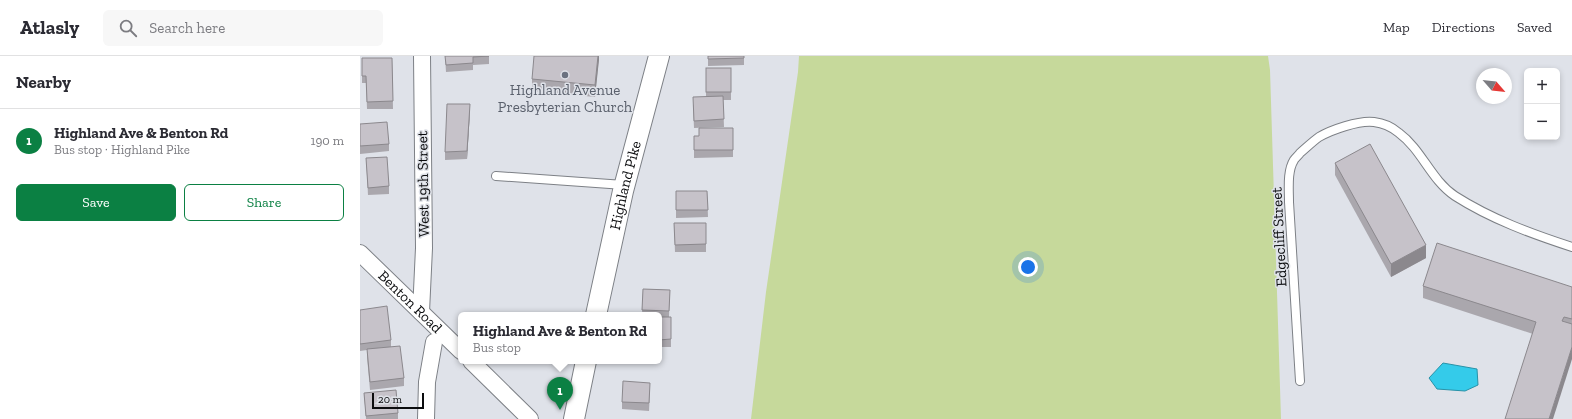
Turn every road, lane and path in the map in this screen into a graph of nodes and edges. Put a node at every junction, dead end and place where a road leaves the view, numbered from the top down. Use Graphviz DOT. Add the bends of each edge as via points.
graph roads {
  1 [pos="422,56"];
  2 [pos="659,56"];
  3 [pos="496,176"];
  4 [pos="625,185"];
  5 [pos="1572,247"];
  6 [pos="360,253"];
  7 [pos="421,312"];
  8 [pos="597,312"];
  9 [pos="434,342"];
  10 [pos="458,348"];
  11 [pos="474,364"];
  12 [pos="585,364"];
  13 [pos="1300,381"];
  14 [pos="426,419"];
  15 [pos="530,419"];
  16 [pos="574,419"];
  1 -- 7 [label="street, West 19th Street" via="424,248"];
  2 -- 4 [label="street, Highland Pike"];
  3 -- 4 [label="lane"];
  4 -- 8 [label="street, Highland Pike"];
  5 -- 13 [label="lane, Edgecliff Street" via="1527,232 1454,195 1442,186 1415,149 1399,133 1386,125 1373,122 1358,123 1319,137 1294,160 1290,174 1289,202"];
  6 -- 7 [label="street, Benton Road"];
  7 -- 10 [label="street, Benton Road"];
  9 -- 14 [label="street" via="427,382"];
  11 -- 15 [label="street"];
  12 -- 16 [label="street"];
}
